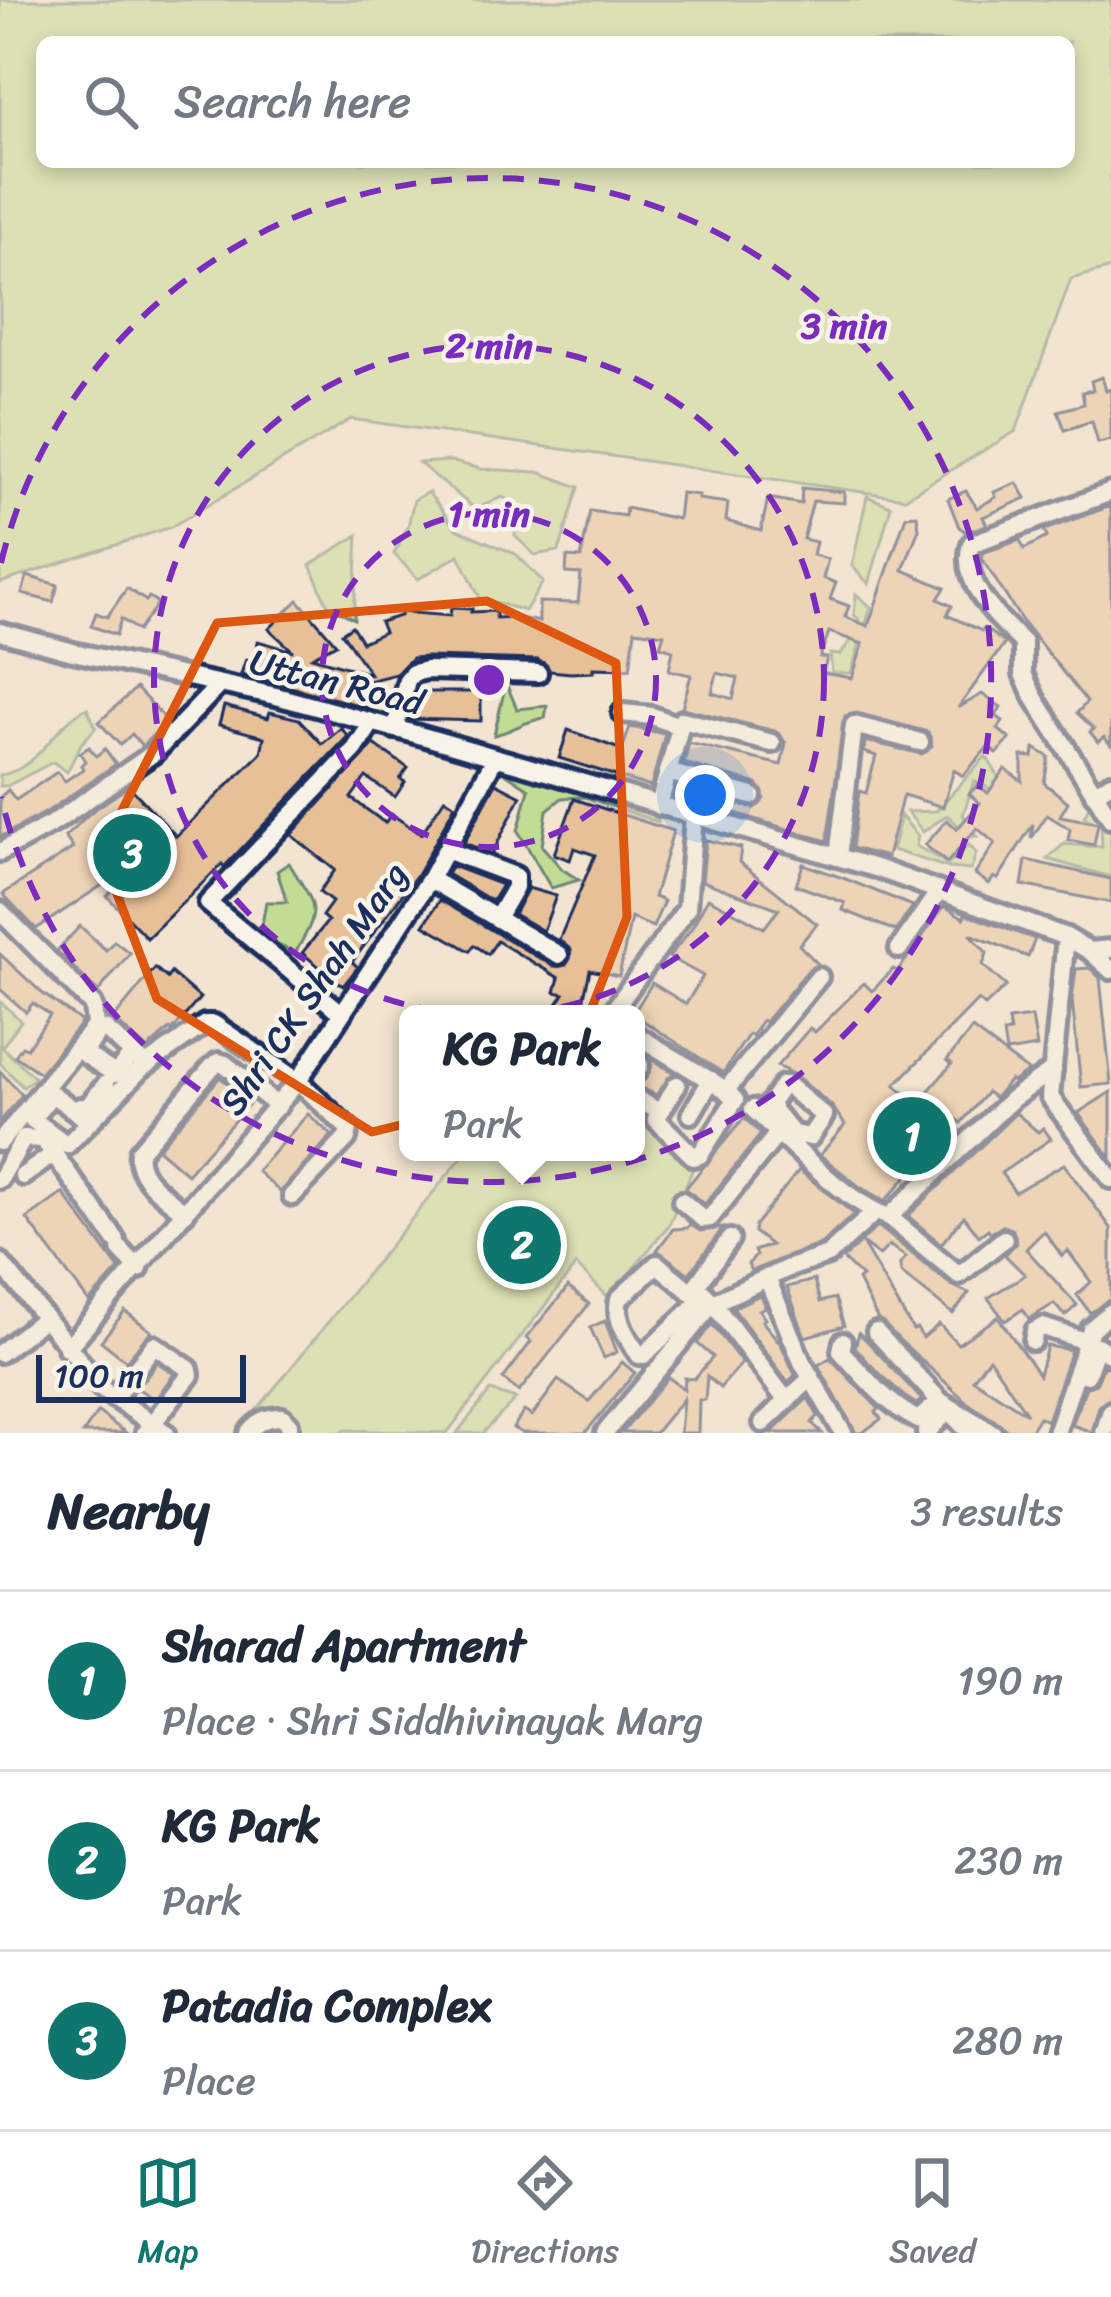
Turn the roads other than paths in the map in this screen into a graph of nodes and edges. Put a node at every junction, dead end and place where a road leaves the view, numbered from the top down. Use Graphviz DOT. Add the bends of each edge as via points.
graph roads {
  1 [pos="1111,492"];
  2 [pos="0,632"];
  3 [pos="538,673"];
  4 [pos="219,685"];
  5 [pos="622,713"];
  6 [pos="370,724"];
  7 [pos="679,726"];
  8 [pos="395,729"];
  9 [pos="920,742"];
  10 [pos="772,743"];
  11 [pos="495,758"];
  12 [pos="668,772"];
  13 [pos="1111,783"];
  14 [pos="1094,794"];
  15 [pos="752,796"];
  16 [pos="659,806"];
  17 [pos="694,816"];
  18 [pos="1111,819"];
  19 [pos="446,850"];
  20 [pos="0,852"];
  21 [pos="838,857"];
  22 [pos="430,879"];
  23 [pos="939,891"];
  24 [pos="0,911"];
  25 [pos="496,918"];
  26 [pos="1066,938"];
  27 [pos="899,949"];
  28 [pos="1111,949"];
  29 [pos="1090,951"];
  30 [pos="559,955"];
  31 [pos="1111,970"];
  32 [pos="819,977"];
  33 [pos="617,1005"];
  34 [pos="334,1007"];
  35 [pos="645,1040"];
  36 [pos="1053,1070"];
  37 [pos="298,1082"];
  38 [pos="677,1085"];
  39 [pos="718,1085"];
  40 [pos="278,1106"];
  41 [pos="753,1109"];
  42 [pos="691,1114"];
  43 [pos="88,1121"];
  44 [pos="787,1136"];
  45 [pos="0,1142"];
  46 [pos="55,1154"];
  47 [pos="1111,1178"];
  48 [pos="10,1182"];
  49 [pos="292,1196"];
  50 [pos="682,1201"];
  51 [pos="185,1213"];
  52 [pos="882,1215"];
  53 [pos="730,1239"];
  54 [pos="1004,1239"];
  55 [pos="0,1262"];
  56 [pos="139,1269"];
  57 [pos="766,1278"];
  58 [pos="707,1304"];
  59 [pos="1111,1312"];
  60 [pos="45,1318"];
  61 [pos="876,1332"];
  62 [pos="1033,1341"];
  63 [pos="842,1342"];
  64 [pos="1098,1347"];
  65 [pos="67,1348"];
  66 [pos="0,1353"];
  67 [pos="812,1378"];
  68 [pos="114,1397"];
  69 [pos="786,1400"];
  70 [pos="940,1401"];
  71 [pos="1111,1411"];
  72 [pos="760,1428"];
  73 [pos="154,1430"];
  74 [pos="1064,1432"];
  75 [pos="248,1433"];
  76 [pos="289,1433"];
  77 [pos="604,1433"];
  78 [pos="843,1433"];
  79 [pos="926,1433"];
  80 [pos="970,1433"];
  81 [pos="992,1433"];
  82 [pos="1105,1433"];
  1 -- 14 [label="street" via="970,544 967,556 986,606 1023,643 1023,674"];
  2 -- 4 [label="street, Uttan Road"];
  3 -- 8 [label="street" via="413,673"];
  4 -- 6 [label="street, Uttan Road"];
  4 -- 20 [label="street" via="154,753"];
  5 -- 7 [label="street"];
  6 -- 8 [label="street, Uttan Road"];
  6 -- 34 [label="street" via="208,903"];
  7 -- 10 [label="street" via="682,720"];
  7 -- 12 [label="street"];
  8 -- 11 [label="street, Uttan Road"];
  9 -- 21 [label="street" via="854,725"];
  11 -- 16 [label="street, Uttan Road"];
  11 -- 19 [label="street, Shri CK Shah Marg"];
  12 -- 15 [label="street"];
  12 -- 16 [label="street"];
  13 -- 14 [label="street"];
  14 -- 18 [label="street"];
  16 -- 17 [label="street, Uttan Road"];
  17 -- 21 [label="street, Uttan Road"];
  17 -- 33 [label="street" via="687,908"];
  19 -- 22 [label="street, Shri CK Shah Marg"];
  19 -- 25 [label="street" via="515,876"];
  21 -- 23 [label="street, Uttan Road"];
  22 -- 25 [label="street"];
  22 -- 37 [label="street, Shri CK Shah Marg"];
  23 -- 26 [label="street, Uttan Road"];
  23 -- 27 [label="street"];
  24 -- 45 [label="street" via="93,1005 95,1026"];
  25 -- 30 [label="street"];
  26 -- 29 [label="street, Uttan Road"];
  26 -- 36 [label="street"];
  28 -- 29 [label="street"];
  29 -- 31 [label="street, Uttan Road"];
  32 -- 39 [label="street"];
  35 -- 39 [label="street"];
  36 -- 47 [label="street" via="1050,1096"];
  36 -- 52 [label="street"];
  37 -- 40 [label="street, Shri CK Shah Marg"];
  37 -- 43 [label="street" via="205,1024 140,1059"];
  37 -- 49 [label="street" via="349,1130"];
  38 -- 39 [label="street" via="656,1119 694,1156 735,1100"];
  39 -- 42 [label="street"];
  40 -- 51 [label="street, Shri CK Shah Marg"];
  40 -- 51 [label="street" via="225,1064 212,1066 139,1152 145,1177"];
  41 -- 44 [label="street"];
  44 -- 50 [label="street" via="710,1218"];
  44 -- 52 [label="street"];
  46 -- 48 [label="street"];
  46 -- 48 [label="street" via="43,1139 24,1138"];
  46 -- 56 [label="street"];
  51 -- 56 [label="street, Shri CK Shah Marg"];
  52 -- 54 [label="street" via="959,1275"];
  52 -- 57 [label="street" via="828,1255"];
  53 -- 58 [label="street" via="695,1282"];
  55 -- 60 [label="street"];
  56 -- 65 [label="street, Shri CK Shah Marg"];
  57 -- 58 [label="street"];
  57 -- 67 [label="street"];
  58 -- 58 [label="street" via="657,1264 617,1307 626,1337 644,1355"];
  58 -- 69 [label="street"];
  58 -- 77 [label="street"];
  59 -- 64 [label="street" via="1091,1329"];
  60 -- 65 [label="street"];
  60 -- 66 [label="street"];
  61 -- 70 [label="street"];
  62 -- 64 [label="street" via="1043,1327"];
  63 -- 70 [label="street" via="841,1351 887,1403 912,1419"];
  64 -- 74 [label="street"];
  65 -- 68 [label="street"];
  67 -- 69 [label="street"];
  67 -- 78 [label="street"];
  68 -- 73 [label="street"];
  68 -- 73 [label="street" via="154,1345 188,1369"];
  69 -- 72 [label="street"];
  70 -- 81 [label="street"];
  71 -- 82 [label="street"];
  75 -- 76 [label="street" via="266,1418 282,1418"];
  79 -- 80 [label="street" via="946,1413"];
}
